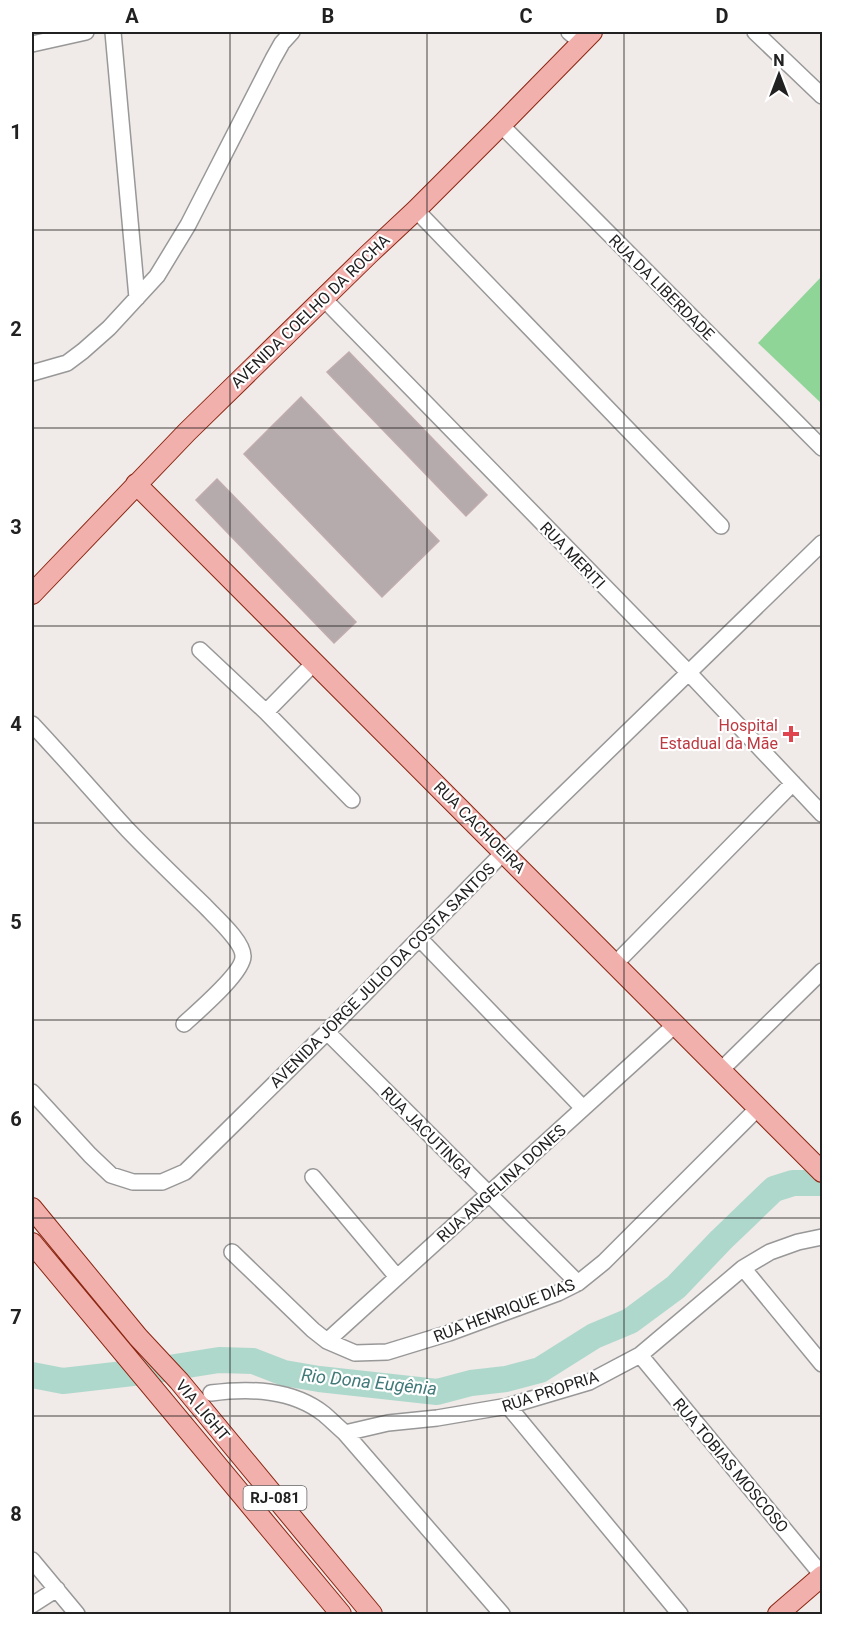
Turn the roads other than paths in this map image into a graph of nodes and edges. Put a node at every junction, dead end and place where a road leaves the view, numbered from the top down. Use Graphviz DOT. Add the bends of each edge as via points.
graph roads {
  1 [pos="86,32"];
  2 [pos="113,32"];
  3 [pos="292,32"];
  4 [pos="755,32"];
  5 [pos="580,35"];
  6 [pos="32,44"];
  7 [pos="822,96"];
  8 [pos="501,125"];
  9 [pos="416,210"];
  10 [pos="137,298"];
  11 [pos="323,298"];
  12 [pos="32,373"];
  13 [pos="822,448"];
  14 [pos="136,484"];
  15 [pos="720,526"];
  16 [pos="822,543"];
  17 [pos="32,594"];
  18 [pos="200,650"];
  19 [pos="315,662"];
  20 [pos="688,672"];
  21 [pos="266,712"];
  22 [pos="32,724"];
  23 [pos="793,783"];
  24 [pos="352,800"];
  25 [pos="822,814"];
  26 [pos="504,852"];
  27 [pos="419,938"];
  28 [pos="615,964"];
  29 [pos="820,978"];
  30 [pos="184,1024"];
  31 [pos="676,1024"];
  32 [pos="327,1032"];
  33 [pos="721,1070"];
  34 [pos="32,1092"];
  35 [pos="759,1107"];
  36 [pos="583,1108"];
  37 [pos="822,1172"];
  38 [pos="313,1177"];
  39 [pos="489,1194"];
  40 [pos="32,1208"];
  41 [pos="822,1237"];
  42 [pos="32,1243"];
  43 [pos="232,1252"];
  44 [pos="743,1268"];
  45 [pos="398,1277"];
  46 [pos="578,1283"];
  47 [pos="327,1341"];
  48 [pos="640,1355"];
  49 [pos="822,1364"];
  50 [pos="211,1393"];
  51 [pos="508,1406"];
  52 [pos="345,1433"];
  53 [pos="32,1560"];
  54 [pos="822,1576"];
  55 [pos="57,1589"];
  56 [pos="32,1605"];
  57 [pos="78,1614"];
  58 [pos="341,1614"];
  59 [pos="372,1614"];
  60 [pos="502,1614"];
  61 [pos="681,1614"];
  62 [pos="778,1614"];
  1 -- 6 [label="street"];
  2 -- 10 [label="street"];
  3 -- 10 [label="street" via="273,59 188,225 157,276"];
  4 -- 7 [label="street"];
  5 -- 8 [label="main road, AVENIDA COELHO DA ROCHA"];
  8 -- 9 [label="main road, AVENIDA COELHO DA ROCHA"];
  8 -- 13 [label="street, RUA DA LIBERDADE"];
  9 -- 11 [label="main road, AVENIDA COELHO DA ROCHA"];
  9 -- 15 [label="street"];
  10 -- 12 [label="street" via="67,363"];
  11 -- 14 [label="main road, AVENIDA COELHO DA ROCHA"];
  11 -- 20 [label="street, RUA MERITI"];
  14 -- 17 [label="main road, AVENIDA COELHO DA ROCHA"];
  14 -- 19 [label="main road, RUA CACHOEIRA"];
  16 -- 20 [label="street, AVENIDA JORGE JULIO DA COSTA SANTOS"];
  18 -- 21 [label="street"];
  19 -- 21 [label="street"];
  19 -- 26 [label="main road, RUA CACHOEIRA"];
  20 -- 23 [label="street, RUA MERITI"];
  20 -- 26 [label="street, AVENIDA JORGE JULIO DA COSTA SANTOS"];
  21 -- 24 [label="street"];
  22 -- 30 [label="street" via="239,943 244,954 242,964"];
  23 -- 25 [label="street, RUA MERITI"];
  23 -- 28 [label="street"];
  26 -- 27 [label="street, AVENIDA JORGE JULIO DA COSTA SANTOS"];
  26 -- 28 [label="main road, RUA CACHOEIRA"];
  27 -- 32 [label="street, AVENIDA JORGE JULIO DA COSTA SANTOS"];
  27 -- 36 [label="street"];
  28 -- 31 [label="main road, RUA CACHOEIRA"];
  29 -- 33 [label="street"];
  31 -- 33 [label="main road, RUA CACHOEIRA"];
  31 -- 36 [label="street, RUA ANGELINA DONES"];
  32 -- 34 [label="street, AVENIDA JORGE JULIO DA COSTA SANTOS" via="184,1172 162,1182 133,1182 111,1175"];
  32 -- 39 [label="street, RUA JACUTINGA"];
  33 -- 35 [label="main road, RUA CACHOEIRA"];
  35 -- 37 [label="main road, RUA CACHOEIRA"];
  35 -- 46 [label="street, RUA HENRIQUE DIAS" via="604,1262"];
  36 -- 39 [label="street, RUA ANGELINA DONES"];
  38 -- 45 [label="street"];
  39 -- 45 [label="street, RUA ANGELINA DONES"];
  39 -- 46 [label="street, RUA JACUTINGA"];
  40 -- 59 [label="main road, VIA LIGHT / RJ-081"];
  41 -- 44 [label="street, RUA PROPRIA" via="770,1252"];
  42 -- 58 [label="main road, VIA LIGHT / RJ-081"];
  43 -- 47 [label="street, RUA HENRIQUE DIAS"];
  44 -- 48 [label="street, RUA PROPRIA"];
  44 -- 49 [label="street"];
  45 -- 47 [label="street, RUA ANGELINA DONES"];
  46 -- 47 [label="street, RUA HENRIQUE DIAS" via="479,1322 387,1352 355,1353"];
  48 -- 51 [label="street, RUA PROPRIA" via="589,1382"];
  48 -- 54 [label="street, RUA TOBIAS MOSCOSO"];
  50 -- 52 [label="street" via="262,1391 295,1398 323,1413"];
  51 -- 52 [label="street, RUA PROPRIA"];
  51 -- 61 [label="street"];
  52 -- 60 [label="street"];
  53 -- 55 [label="street"];
  54 -- 62 [label="main road"];
  55 -- 56 [label="street"];
  55 -- 57 [label="street"];
}
